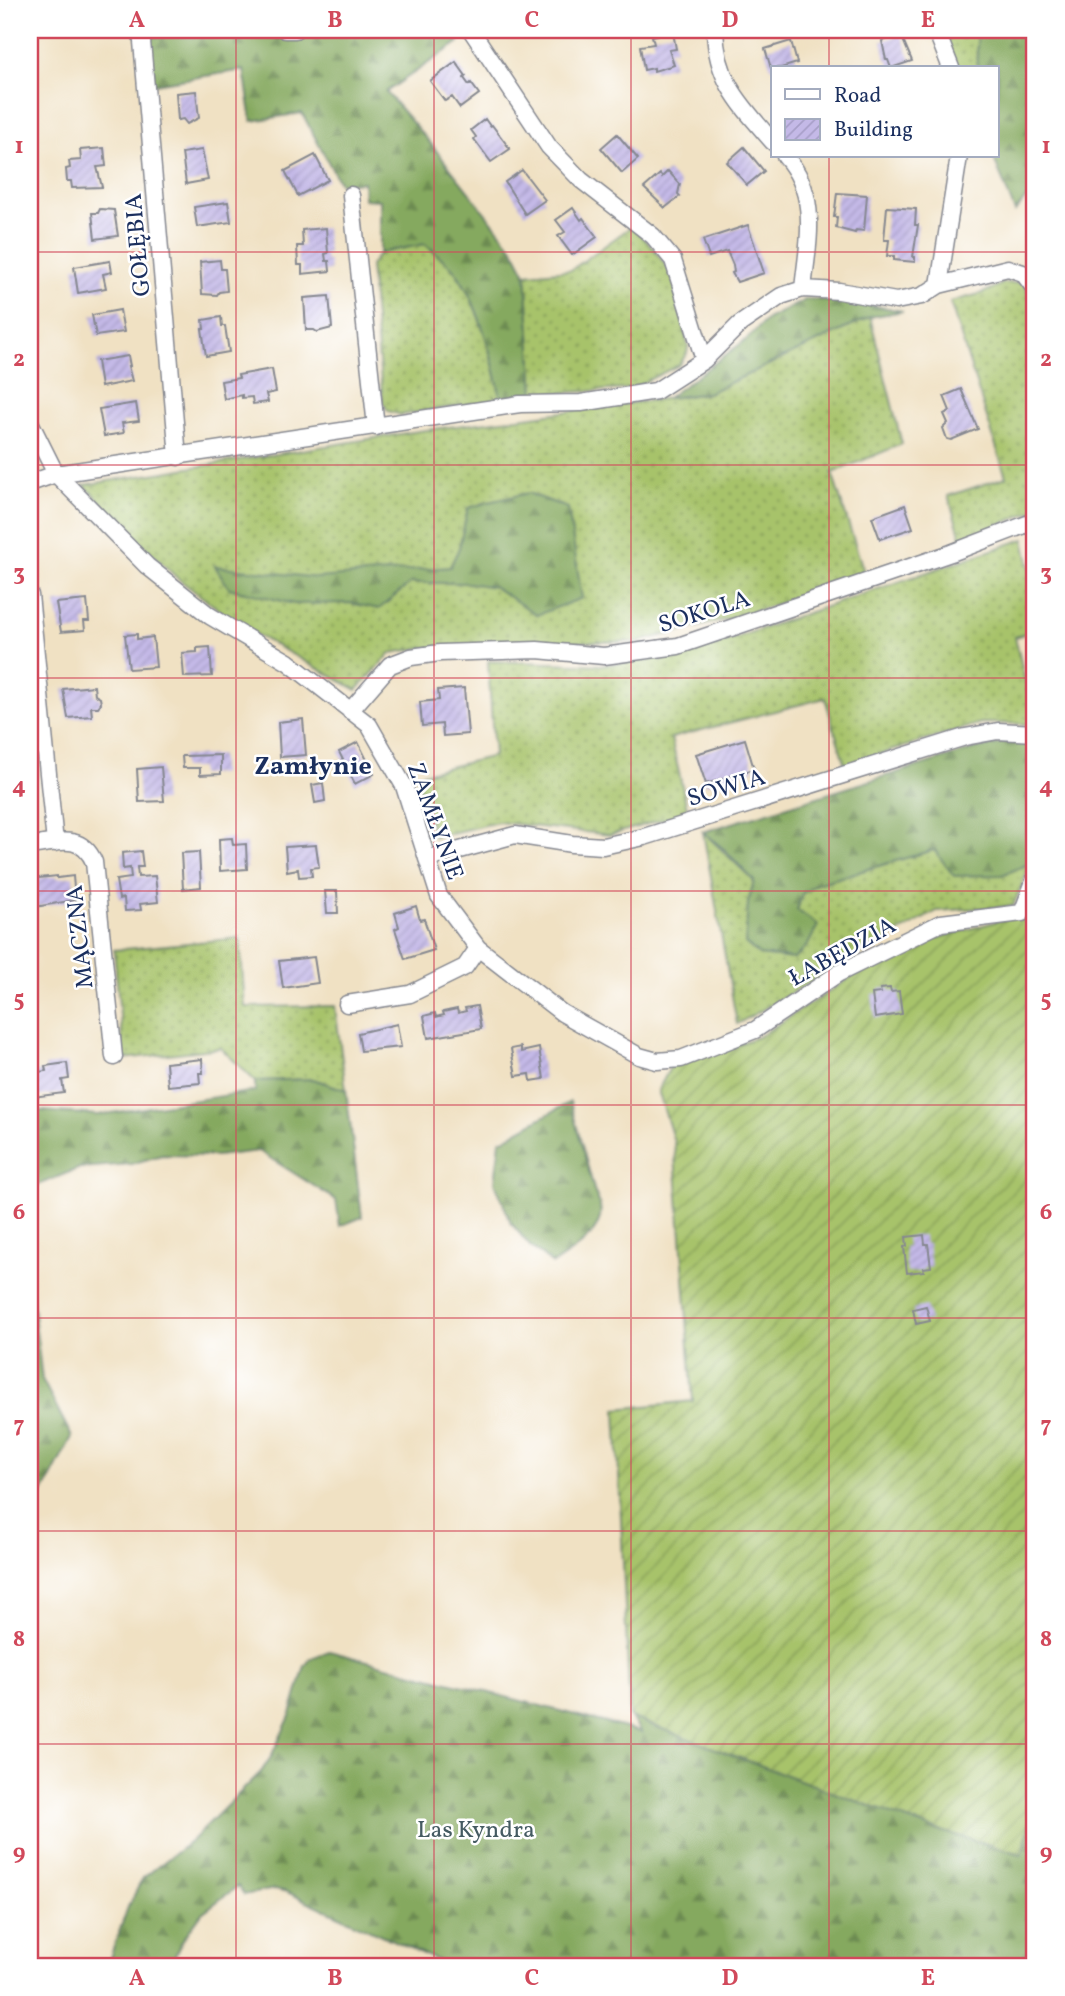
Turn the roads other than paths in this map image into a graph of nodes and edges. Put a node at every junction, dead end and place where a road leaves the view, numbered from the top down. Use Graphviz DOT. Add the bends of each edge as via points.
graph roads {
  1 [pos="142,30"];
  2 [pos="285,30"];
  3 [pos="295,30"];
  4 [pos="471,30"];
  5 [pos="715,30"];
  6 [pos="936,30"];
  7 [pos="950,66"];
  8 [pos="771,140"];
  9 [pos="787,158"];
  10 [pos="959,158"];
  11 [pos="351,195"];
  12 [pos="939,285"];
  13 [pos="803,289"];
  14 [pos="1035,289"];
  15 [pos="704,360"];
  16 [pos="30,422"];
  17 [pos="376,427"];
  18 [pos="178,457"];
  19 [pos="56,474"];
  20 [pos="30,483"];
  21 [pos="1035,521"];
  22 [pos="30,595"];
  23 [pos="350,711"];
  24 [pos="1035,733"];
  25 [pos="55,843"];
  26 [pos="30,846"];
  27 [pos="427,859"];
  28 [pos="1035,879"];
  29 [pos="478,948"];
  30 [pos="347,1004"];
  31 [pos="114,1057"];
  32 [pos="657,1061"];
  1 -- 18 [label="street, GOŁĘBIA"];
  2 -- 3 [label="street"];
  4 -- 15 [label="street" via="549,146 581,180 653,236 673,260"];
  5 -- 8 [label="street" via="727,86"];
  6 -- 7 [label="street"];
  9 -- 13 [label="street" via="798,171 811,213"];
  10 -- 12 [label="street"];
  11 -- 17 [label="street"];
  12 -- 13 [label="street" via="922,296 896,301"];
  12 -- 14 [label="street" via="1008,268 1023,273"];
  13 -- 15 [label="street" via="781,296 740,324"];
  15 -- 17 [label="street" via="656,391 581,403 520,404"];
  16 -- 19 [label="street, ZAMŁYNIE"];
  17 -- 18 [label="street"];
  18 -- 19 [label="street"];
  19 -- 20 [label="street"];
  19 -- 23 [label="street, ZAMŁYNIE" via="147,566 210,616 288,662"];
  21 -- 23 [label="street, SOKOLA" via="678,646 604,656 537,650 411,657 390,665"];
  22 -- 25 [label="street"];
  23 -- 27 [label="street, ZAMŁYNIE" via="369,725 404,786"];
  24 -- 27 [label="street, SOWIA" via="998,731 965,737 604,846 515,835"];
  25 -- 26 [label="street, MĄCZNA"];
  25 -- 31 [label="street, MĄCZNA" via="75,841 88,849 94,862"];
  27 -- 29 [label="street, ZAMŁYNIE" via="439,896"];
  28 -- 32 [label="street, ŁABĘDZIA" via="1022,913 941,923 839,974 755,1030 681,1059"];
  29 -- 30 [label="street" via="465,967 410,994"];
  29 -- 32 [label="street, ZAMŁYNIE" via="562,1013"];
}
